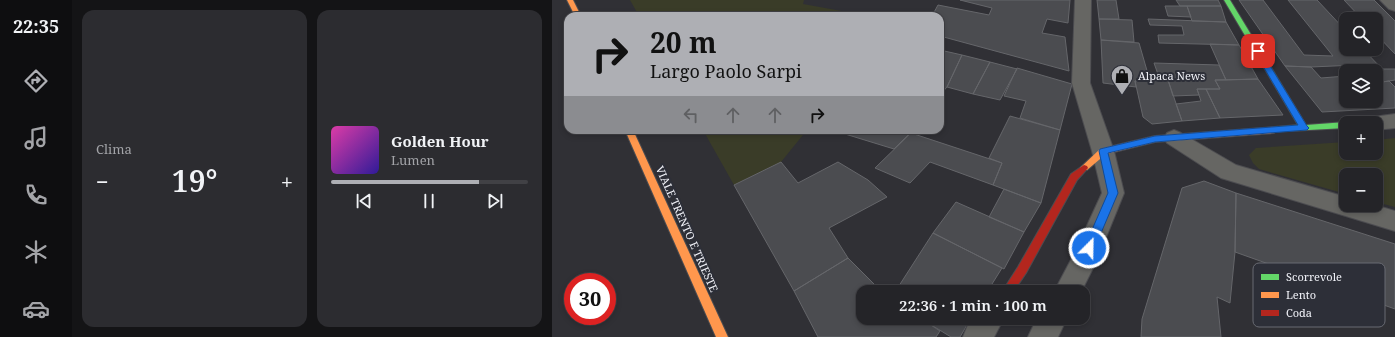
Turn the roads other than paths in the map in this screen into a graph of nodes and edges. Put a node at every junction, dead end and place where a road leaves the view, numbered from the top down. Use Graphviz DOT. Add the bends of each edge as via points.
graph roads {
  1 [pos="570,0"];
  2 [pos="1083,0"];
  3 [pos="1227,0"];
  4 [pos="1388,0"];
  5 [pos="1395,6"];
  6 [pos="576,12"];
  7 [pos="1395,121"];
  8 [pos="1383,122"];
  9 [pos="1339,126"];
  10 [pos="1304,128"];
  11 [pos="631,134"];
  12 [pos="1174,138"];
  13 [pos="1103,151"];
  14 [pos="1395,221"];
  15 [pos="1012,285"];
  16 [pos="1071,285"];
  17 [pos="985,325"];
  18 [pos="1048,325"];
  19 [pos="722,337"];
  20 [pos="977,337"];
  21 [pos="1042,337"];
  1 -- 6 [label="street"];
  2 -- 13 [label="street" via="1081,83"];
  3 -- 10 [label="street"];
  4 -- 5 [label="street"];
  7 -- 8 [label="street"];
  9 -- 10 [label="street"];
  10 -- 12 [label="street"];
  11 -- 19 [label="street, VIALE TRENTO E TRIESTE"];
  12 -- 13 [label="street" via="1155,139"];
  12 -- 14 [label="street" via="1229,172"];
  13 -- 15 [label="street" via="1074,176"];
  13 -- 16 [label="street" via="1113,193"];
  17 -- 20 [label="street"];
  18 -- 21 [label="street"];
}
